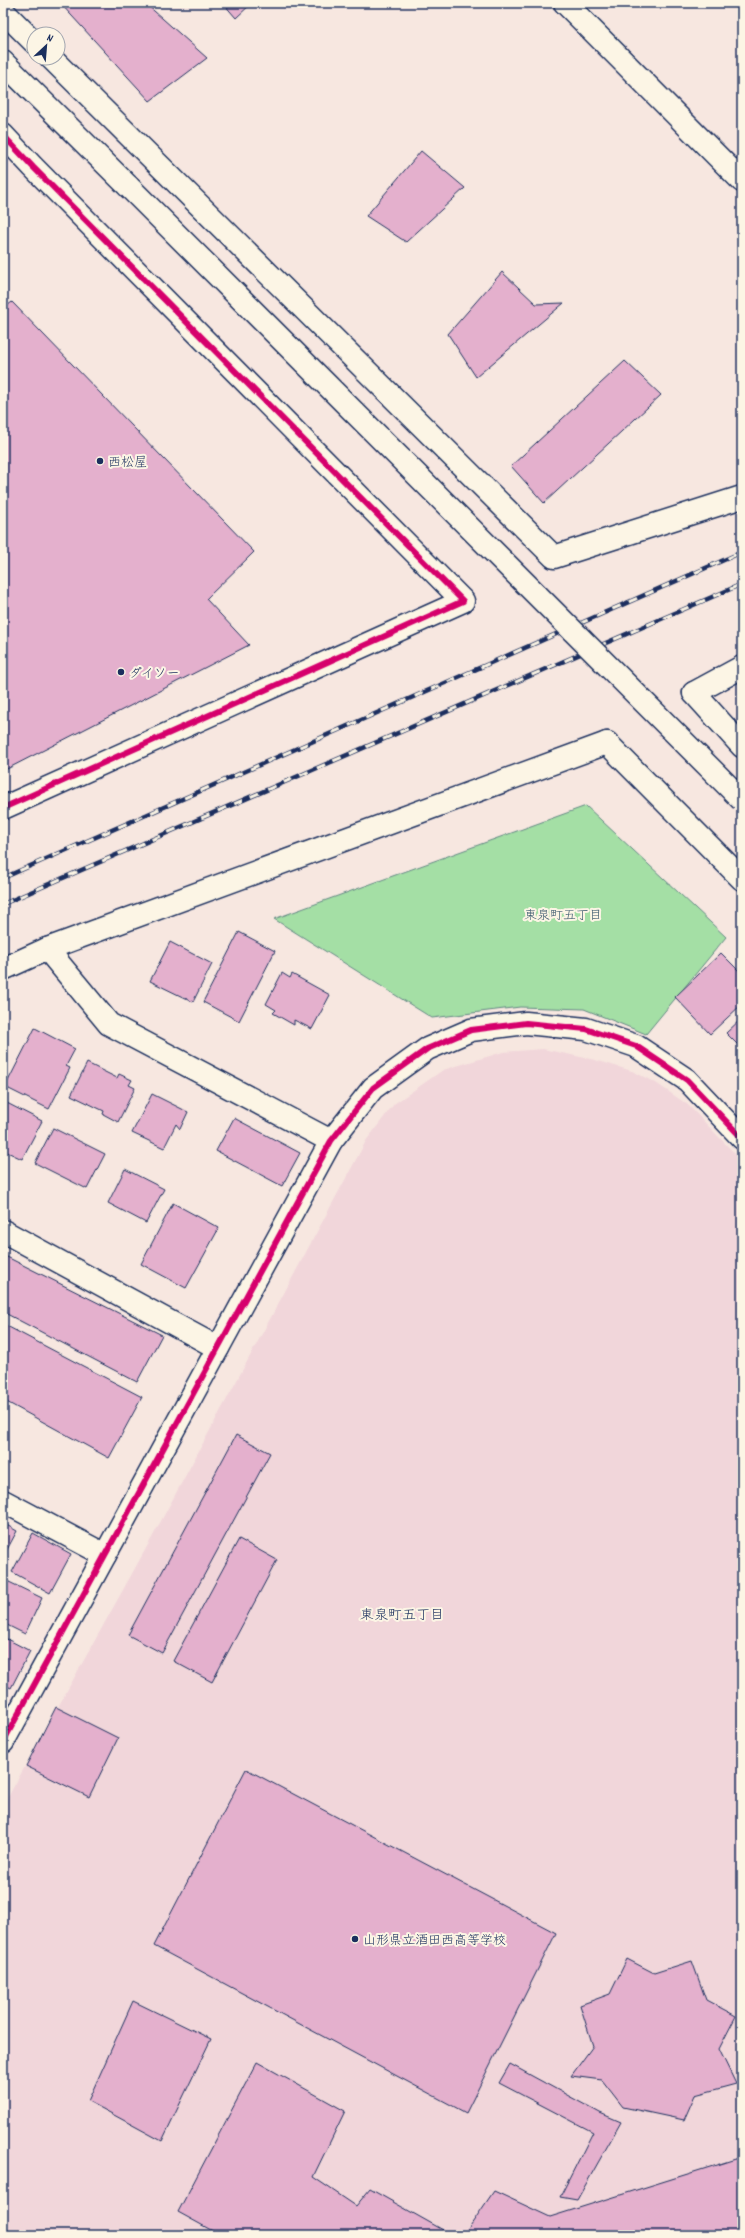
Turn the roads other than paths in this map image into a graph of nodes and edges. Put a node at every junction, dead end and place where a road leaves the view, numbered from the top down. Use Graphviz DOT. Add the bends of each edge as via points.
graph roads {
  1 [pos="565,3"];
  2 [pos="3,11"];
  3 [pos="26,34"];
  4 [pos="3,62"];
  5 [pos="59,66"];
  6 [pos="3,135"];
  7 [pos="742,181"];
  8 [pos="742,497"];
  9 [pos="742,667"];
  10 [pos="742,746"];
  11 [pos="742,800"];
  12 [pos="3,808"];
  13 [pos="742,879"];
  14 [pos="47,949"];
  15 [pos="3,968"];
  16 [pos="742,1138"];
  17 [pos="331,1141"];
  18 [pos="3,1231"];
  19 [pos="218,1348"];
  20 [pos="3,1501"];
  21 [pos="105,1554"];
  22 [pos="3,1742"];
  1 -- 7 [label="street"];
  2 -- 3 [label="street"];
  4 -- 11 [label="street, bridge"];
  5 -- 8 [label="street" via="554,557"];
  6 -- 12 [label="street" via="463,601"];
  9 -- 10 [label="street" via="694,693"];
  13 -- 14 [label="street" via="607,743"];
  14 -- 15 [label="street"];
  14 -- 17 [label="street" via="109,1024"];
  16 -- 17 [label="street" via="687,1080 636,1046 586,1029 526,1023 471,1030 427,1049 372,1088"];
  17 -- 19 [label="street"];
  18 -- 19 [label="street"];
  19 -- 21 [label="street"];
  20 -- 21 [label="street"];
  21 -- 22 [label="street"];
}
